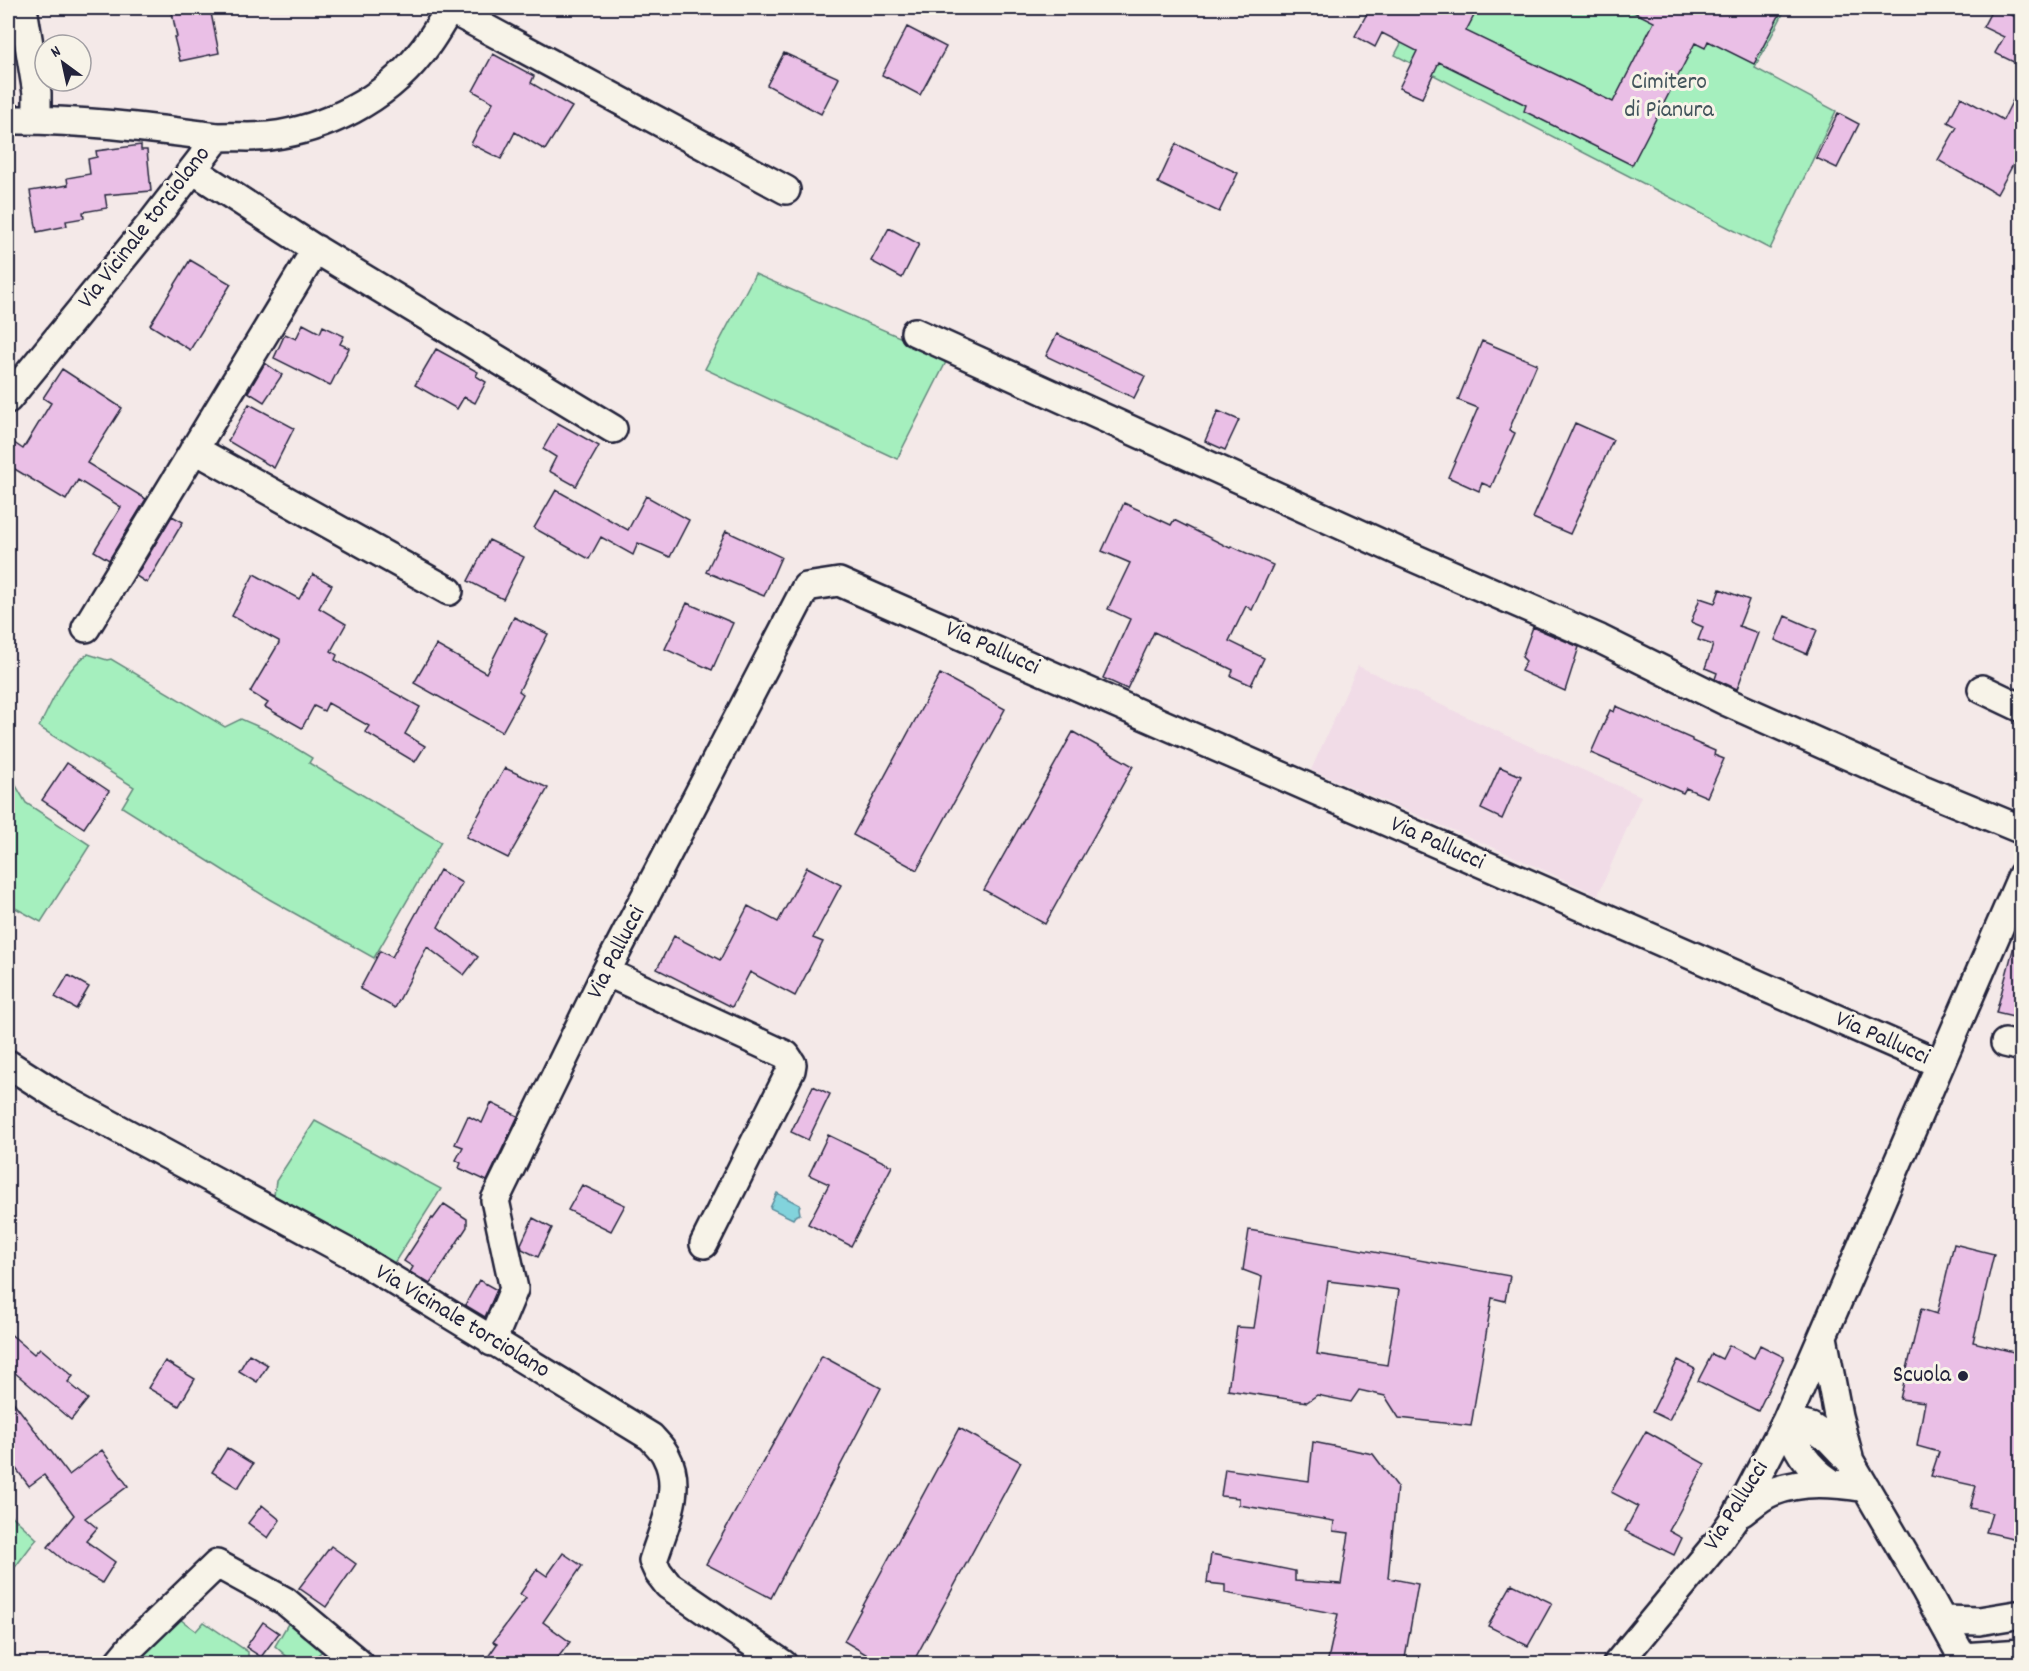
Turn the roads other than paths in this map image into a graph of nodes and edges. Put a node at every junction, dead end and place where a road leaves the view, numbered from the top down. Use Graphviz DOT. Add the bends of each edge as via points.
graph roads {
  1 [pos="23,8"];
  2 [pos="450,8"];
  3 [pos="8,120"];
  4 [pos="37,120"];
  5 [pos="218,137"];
  6 [pos="193,170"];
  7 [pos="786,190"];
  8 [pos="316,249"];
  9 [pos="915,332"];
  10 [pos="8,399"];
  11 [pos="613,429"];
  12 [pos="194,449"];
  13 [pos="449,591"];
  14 [pos="86,628"];
  15 [pos="1982,689"];
  16 [pos="2022,708"];
  17 [pos="2022,830"];
  18 [pos="2022,875"];
  19 [pos="606,972"];
  20 [pos="8,1064"];
  21 [pos="1940,1064"];
  22 [pos="704,1244"];
  23 [pos="1823,1337"];
  24 [pos="492,1341"];
  25 [pos="1786,1421"];
  26 [pos="1850,1461"];
  27 [pos="1830,1482"];
  28 [pos="1866,1488"];
  29 [pos="1737,1515"];
  30 [pos="2022,1614"];
  31 [pos="1943,1620"];
  32 [pos="2022,1653"];
  33 [pos="1964,1660"];
  34 [pos="117,1664"];
  35 [pos="360,1664"];
  36 [pos="783,1664"];
  37 [pos="1617,1664"];
  1 -- 4 [label="street" via="37,93"];
  2 -- 5 [label="street, Via Vicinale torciolano" via="420,54 370,100 310,127 268,136"];
  2 -- 7 [label="street"];
  3 -- 4 [label="street"];
  4 -- 5 [label="street"];
  5 -- 6 [label="street, Via Vicinale torciolano"];
  6 -- 8 [label="street"];
  6 -- 10 [label="street, Via Vicinale torciolano"];
  8 -- 11 [label="street"];
  8 -- 12 [label="street"];
  9 -- 17 [label="street" via="1599,639 1727,702"];
  12 -- 13 [label="street"];
  12 -- 14 [label="street"];
  15 -- 16 [label="street"];
  18 -- 21 [label="street, Via Pallucci"];
  19 -- 21 [label="street, Via Pallucci" via="806,587 839,582"];
  19 -- 22 [label="street" via="786,1055 792,1064"];
  19 -- 24 [label="street, Via Pallucci" via="495,1200 514,1289"];
  20 -- 24 [label="street, Via Vicinale torciolano" via="58,1096 348,1253"];
  21 -- 23 [label="street, Via Pallucci"];
  23 -- 25 [label="street, Via Pallucci"];
  23 -- 26 [label="street"];
  24 -- 36 [label="street, Via Vicinale torciolano" via="651,1437 666,1455 673,1473 674,1495 653,1561 658,1572 684,1597"];
  25 -- 26 [label="street" via="1811,1427"];
  25 -- 27 [label="street" via="1807,1463"];
  25 -- 29 [label="street, Via Pallucci"];
  26 -- 28 [label="street"];
  27 -- 28 [label="street"];
  27 -- 29 [label="street" via="1771,1492"];
  28 -- 31 [label="street"];
  29 -- 37 [label="street, Via Pallucci"];
  30 -- 31 [label="street" via="1979,1621"];
  31 -- 33 [label="street"];
  32 -- 33 [label="street"];
  34 -- 35 [label="street" via="217,1564 285,1601"];
}
